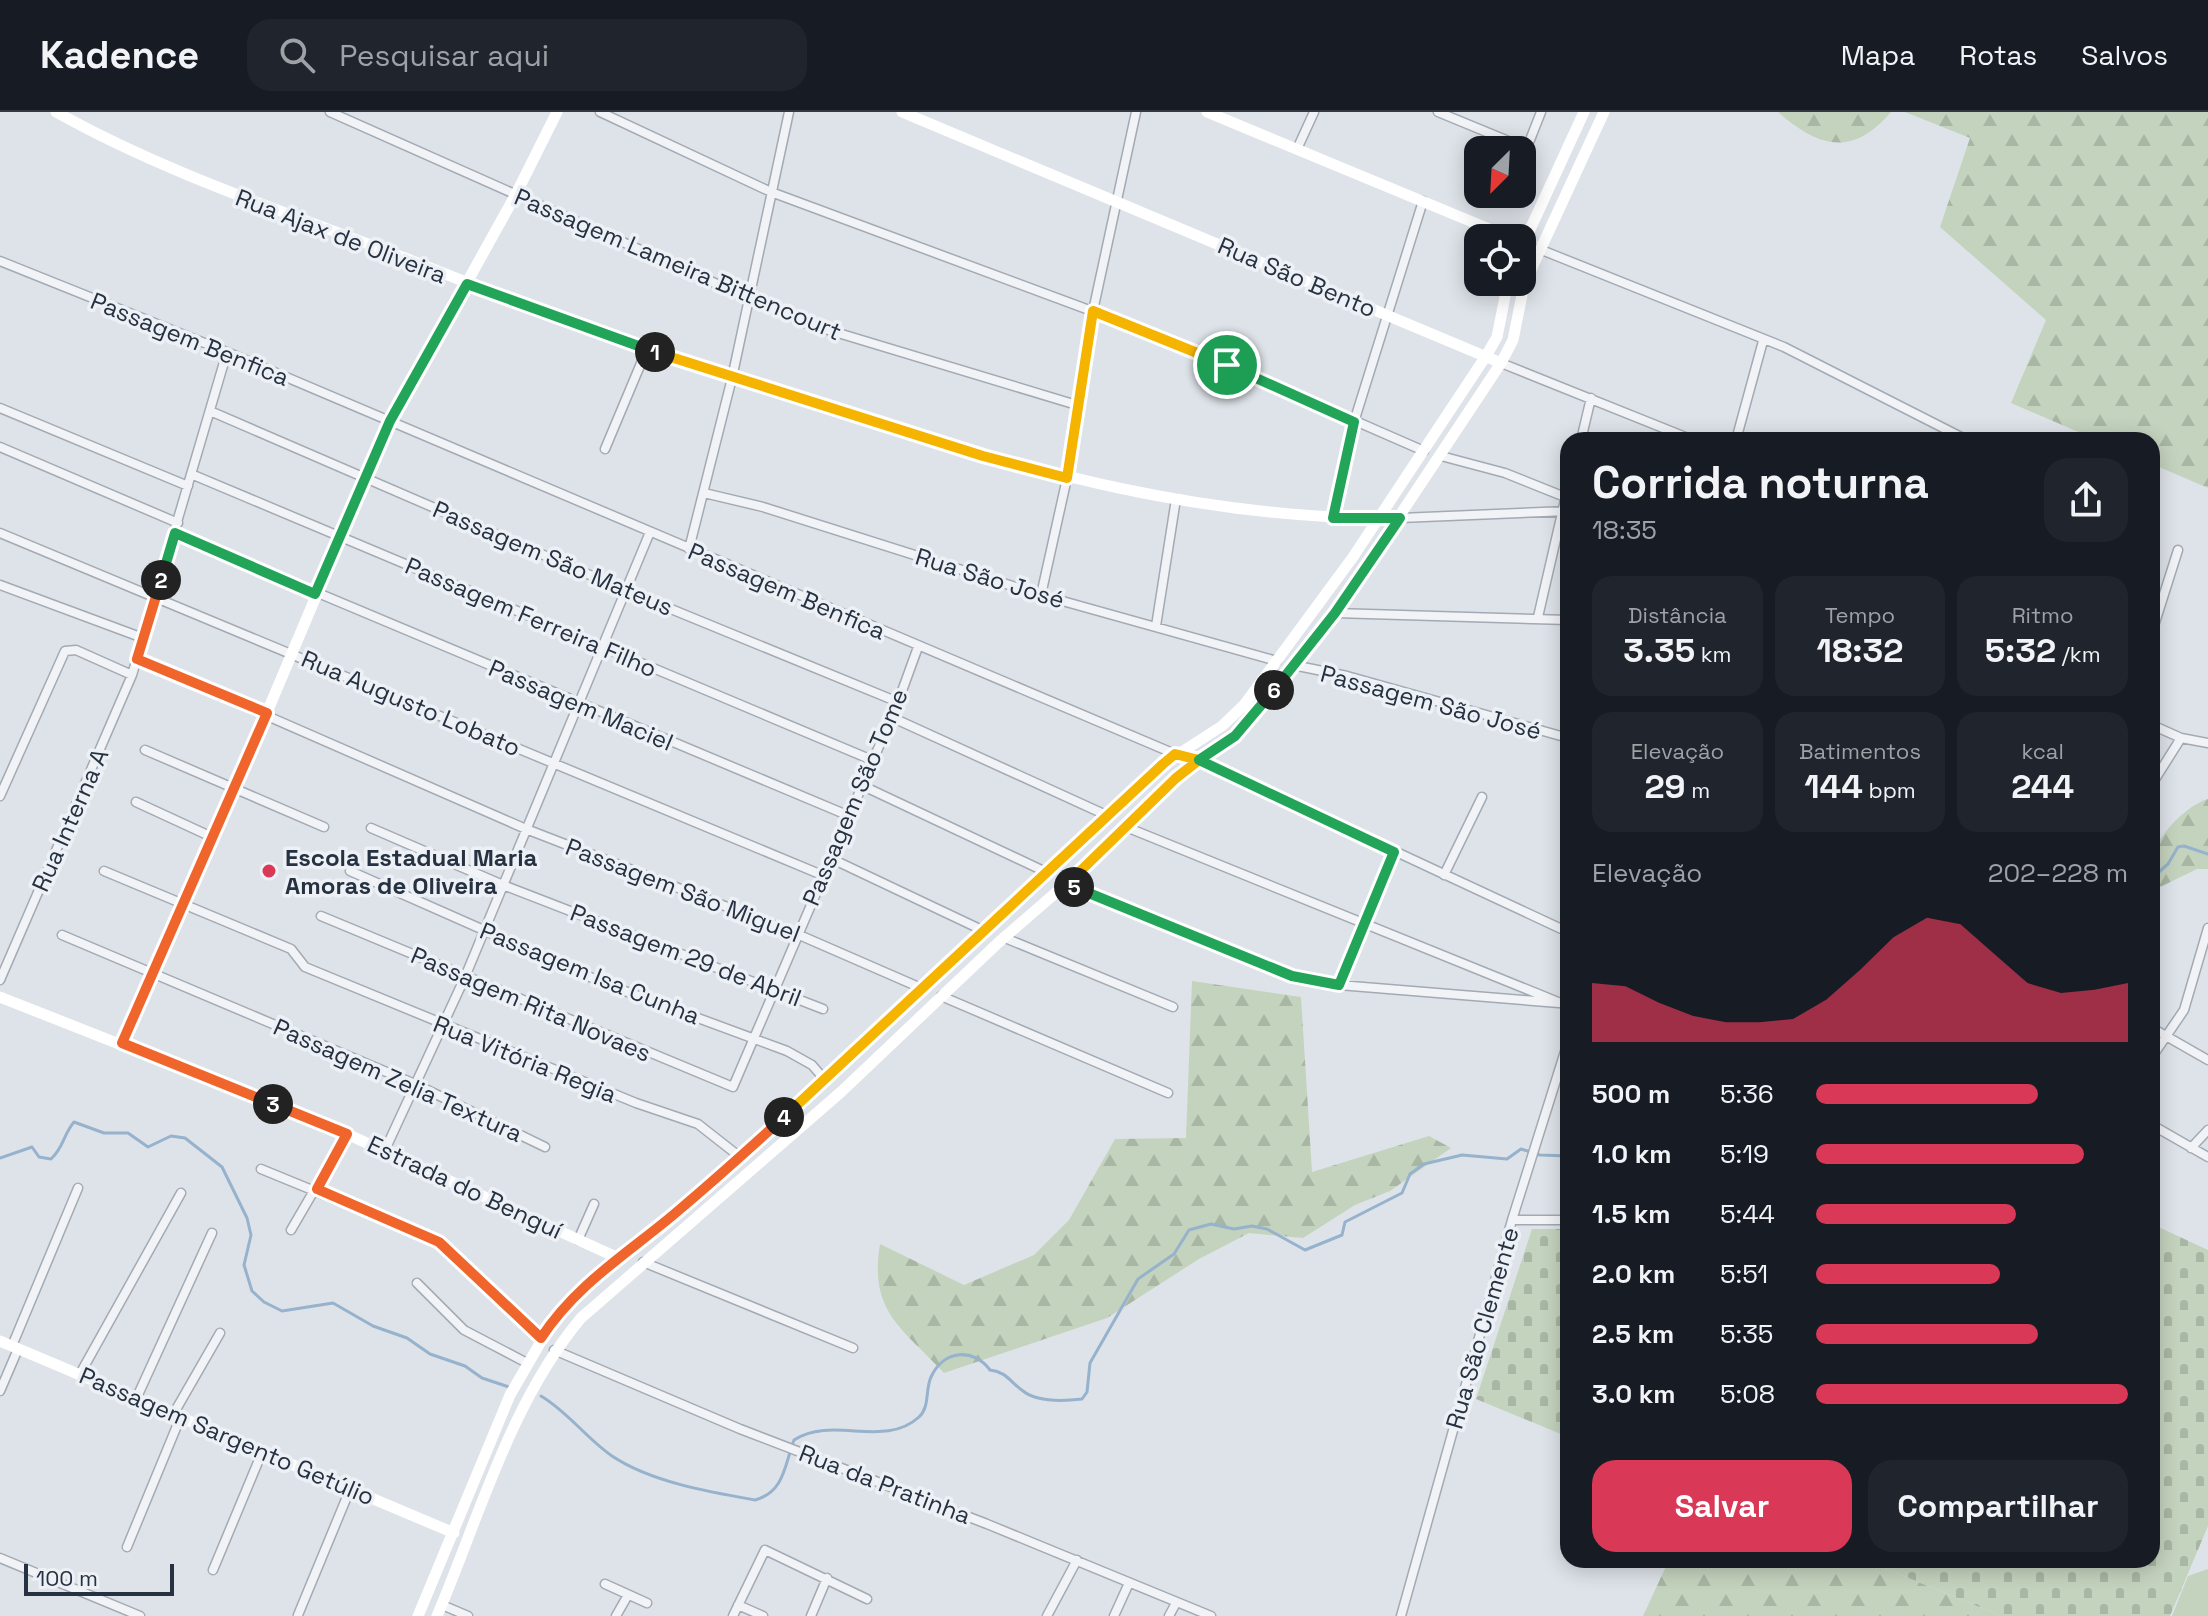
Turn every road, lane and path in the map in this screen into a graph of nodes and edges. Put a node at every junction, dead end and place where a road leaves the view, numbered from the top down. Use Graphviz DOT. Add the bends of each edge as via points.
graph roads {
  1 [pos="56,112"];
  2 [pos="330,112"];
  3 [pos="557,112"];
  4 [pos="600,112"];
  5 [pos="789,112"];
  6 [pos="902,112"];
  7 [pos="1136,112"];
  8 [pos="1207,112"];
  9 [pos="1314,112"];
  10 [pos="1438,112"];
  11 [pos="1541,112"];
  12 [pos="1584,112"];
  13 [pos="1604,112"];
  14 [pos="1298,147"];
  15 [pos="771,192"];
  16 [pos="516,194"];
  17 [pos="1116,201"];
  18 [pos="1423,201"];
  19 [pos="1478,224"];
  20 [pos="1531,224"];
  21 [pos="1539,249"];
  22 [pos="0,261"];
  23 [pos="467,284"];
  24 [pos="1505,296"];
  25 [pos="749,297"];
  26 [pos="1093,311"];
  27 [pos="1390,315"];
  28 [pos="1763,341"];
  29 [pos="647,349"];
  30 [pos="227,352"];
  31 [pos="1486,356"];
  32 [pos="1501,363"];
  33 [pos="732,378"];
  34 [pos="1591,398"];
  35 [pos="1080,406"];
  36 [pos="0,408"];
  37 [pos="210,411"];
  38 [pos="390,421"];
  39 [pos="1354,422"];
  40 [pos="1583,432"];
  41 [pos="1674,432"];
  42 [pos="1738,432"];
  43 [pos="1951,432"];
  44 [pos="0,447"];
  45 [pos="605,449"];
  46 [pos="1424,451"];
  47 [pos="1441,456"];
  48 [pos="191,474"];
  49 [pos="365,478"];
  50 [pos="1067,478"];
  51 [pos="188,486"];
  52 [pos="1560,490"];
  53 [pos="704,493"];
  54 [pos="1176,499"];
  55 [pos="1560,510"];
  56 [pos="1333,518"];
  57 [pos="1400,518"];
  58 [pos="1379,519"];
  59 [pos="178,523"];
  60 [pos="1560,526"];
  61 [pos="650,532"];
  62 [pos="0,533"];
  63 [pos="175,533"];
  64 [pos="339,535"];
  65 [pos="689,549"];
  66 [pos="2178,550"];
  67 [pos="0,585"];
  68 [pos="627,591"];
  69 [pos="315,594"];
  70 [pos="1041,595"];
  71 [pos="155,597"];
  72 [pos="2160,607"];
  73 [pos="1335,613"];
  74 [pos="1538,617"];
  75 [pos="1560,619"];
  76 [pos="1156,626"];
  77 [pos="143,638"];
  78 [pos="918,647"];
  79 [pos="603,649"];
  80 [pos="291,651"];
  81 [pos="137,659"];
  82 [pos="1277,661"];
  83 [pos="1293,665"];
  84 [pos="132,675"];
  85 [pos="898,702"];
  86 [pos="579,705"];
  87 [pos="267,713"];
  88 [pos="891,717"];
  89 [pos="2160,729"];
  90 [pos="1560,736"];
  91 [pos="2181,738"];
  92 [pos="2208,743"];
  93 [pos="145,750"];
  94 [pos="1175,754"];
  95 [pos="872,760"];
  96 [pos="1199,760"];
  97 [pos="554,765"];
  98 [pos="2160,771"];
  99 [pos="861,785"];
  100 [pos="235,788"];
  101 [pos="0,796"];
  102 [pos="1482,797"];
  103 [pos="136,802"];
  104 [pos="847,815"];
  105 [pos="1106,815"];
  106 [pos="324,827"];
  107 [pos="1126,827"];
  108 [pos="371,828"];
  109 [pos="526,829"];
  110 [pos="214,838"];
  111 [pos="1394,852"];
  112 [pos="830,858"];
  113 [pos="104,871"];
  114 [pos="350,871"];
  115 [pos="1048,873"];
  116 [pos="822,875"];
  117 [pos="1444,875"];
  118 [pos="1067,884"];
  119 [pos="503,885"];
  120 [pos="182,907"];
  121 [pos="321,916"];
  122 [pos="1365,924"];
  123 [pos="1560,928"];
  124 [pos="2208,928"];
  125 [pos="485,930"];
  126 [pos="982,930"];
  127 [pos="797,934"];
  128 [pos="62,935"];
  129 [pos="1005,938"];
  130 [pos="2205,948"];
  131 [pos="151,975"];
  132 [pos="465,977"];
  133 [pos="0,980"];
  134 [pos="1339,985"];
  135 [pos="921,988"];
  136 [pos="775,991"];
  137 [pos="941,996"];
  138 [pos="0,997"];
  139 [pos="1560,1003"];
  140 [pos="1560,1005"];
  141 [pos="1173,1007"];
  142 [pos="823,1009"];
  143 [pos="443,1026"];
  144 [pos="2160,1033"];
  145 [pos="2166,1036"];
  146 [pos="755,1038"];
  147 [pos="122,1043"];
  148 [pos="2160,1045"];
  149 [pos="2208,1060"];
  150 [pos="1560,1070"];
  151 [pos="825,1080"];
  152 [pos="738,1081"];
  153 [pos="415,1084"];
  154 [pos="1168,1093"];
  155 [pos="2160,1130"];
  156 [pos="2208,1130"];
  157 [pos="347,1134"];
  158 [pos="545,1147"];
  159 [pos="2191,1148"];
  160 [pos="385,1150"];
  161 [pos="740,1157"];
  162 [pos="2208,1157"];
  163 [pos="261,1169"];
  164 [pos="78,1188"];
  165 [pos="317,1189"];
  166 [pos="181,1193"];
  167 [pos="594,1204"];
  168 [pos="1512,1220"];
  169 [pos="1560,1220"];
  170 [pos="291,1230"];
  171 [pos="212,1233"];
  172 [pos="578,1240"];
  173 [pos="616,1257"];
  174 [pos="643,1262"];
  175 [pos="417,1283"];
  176 [pos="220,1333"];
  177 [pos="541,1338"];
  178 [pos="10,1345"];
  179 [pos="853,1348"];
  180 [pos="556,1351"];
  181 [pos="527,1363"];
  182 [pos="80,1374"];
  183 [pos="0,1391"];
  184 [pos="137,1397"];
  185 [pos="178,1415"];
  186 [pos="263,1450"];
  187 [pos="351,1487"];
  188 [pos="454,1533"];
  189 [pos="127,1547"];
  190 [pos="0,1558"];
  191 [pos="1077,1560"];
  192 [pos="213,1570"];
  193 [pos="827,1578"];
  194 [pos="1129,1583"];
  195 [pos="605,1584"];
  196 [pos="628,1595"];
  197 [pos="867,1599"];
  198 [pos="647,1603"];
  199 [pos="1176,1603"];
  200 [pos="738,1605"];
  201 [pos="440,1611"];
  202 [pos="136,1615"];
  203 [pos="298,1615"];
  204 [pos="418,1616"];
  205 [pos="468,1616"];
  206 [pos="616,1616"];
  207 [pos="733,1616"];
  208 [pos="763,1616"];
  209 [pos="811,1616"];
  210 [pos="1047,1616"];
  211 [pos="1114,1616"];
  212 [pos="1169,1616"];
  213 [pos="1211,1616"];
  214 [pos="1401,1616"];
  1 -- 23 [label="street, Rua Ajax de Oliveira" via="156,164"];
  2 -- 16 [label="street, Passagem Lameira Bittencourt"];
  3 -- 16 [label="street"];
  4 -- 15 [label="street"];
  5 -- 15 [label="street"];
  6 -- 17 [label="street, Rua São Bento"];
  7 -- 17 [label="street"];
  8 -- 14 [label="street"];
  9 -- 14 [label="street"];
  10 -- 11 [label="street" via="1517,145 1527,145"];
  12 -- 20 [label="street"];
  13 -- 21 [label="street"];
  14 -- 18 [label="street"];
  15 -- 25 [label="street"];
  15 -- 26 [label="street"];
  16 -- 23 [label="street"];
  16 -- 25 [label="street, Passagem Lameira Bittencourt"];
  17 -- 26 [label="street"];
  17 -- 27 [label="street, Rua São Bento"];
  18 -- 19 [label="street"];
  18 -- 27 [label="street"];
  21 -- 28 [label="street"];
  21 -- 32 [label="street" via="1524,285 1513,340"];
  22 -- 30 [label="street, Passagem Benfica"];
  23 -- 29 [label="street, Rua Ajax de Oliveira"];
  23 -- 38 [label="street"];
  24 -- 31 [label="street" via="1497,337"];
  25 -- 33 [label="street"];
  25 -- 35 [label="street, Passagem Lameira Bittencourt" via="805,323"];
  26 -- 35 [label="street"];
  26 -- 39 [label="street"];
  27 -- 31 [label="street, Rua São Bento"];
  27 -- 39 [label="street"];
  28 -- 42 [label="street"];
  28 -- 43 [label="street"];
  29 -- 33 [label="street, Rua Ajax de Oliveira"];
  29 -- 45 [label="street"];
  30 -- 37 [label="street, Rua Interna A"];
  30 -- 38 [label="street, Passagem Benfica"];
  31 -- 32 [label="street, Rua São Bento"];
  31 -- 46 [label="street"];
  32 -- 34 [label="street, Rua São Bento"];
  32 -- 47 [label="street"];
  33 -- 50 [label="street, Rua Ajax de Oliveira"];
  33 -- 53 [label="street"];
  34 -- 40 [label="street"];
  34 -- 41 [label="street, Rua São Bento"];
  35 -- 50 [label="street"];
  36 -- 51 [label="street"];
  37 -- 48 [label="street, Rua Interna A"];
  37 -- 49 [label="street, Passagem São Mateus"];
  38 -- 49 [label="street"];
  38 -- 61 [label="street, Passagem Benfica"];
  39 -- 46 [label="street"];
  39 -- 56 [label="street"];
  44 -- 59 [label="street"];
  46 -- 58 [label="street"];
  47 -- 52 [label="street"];
  47 -- 57 [label="street"];
  48 -- 51 [label="street, Rua Interna A"];
  48 -- 64 [label="street, Passagem Ferreira Filho"];
  49 -- 64 [label="street"];
  49 -- 68 [label="street, Passagem São Mateus"];
  50 -- 54 [label="street, Rua Ajax de Oliveira"];
  50 -- 70 [label="street"];
  51 -- 59 [label="street, Rua Interna A"];
  53 -- 65 [label="street"];
  53 -- 70 [label="street, Rua São José"];
  54 -- 56 [label="street, Rua Ajax de Oliveira" via="1282,516"];
  54 -- 76 [label="street"];
  55 -- 57 [label="street, Rua Ajax de Oliveira"];
  56 -- 58 [label="street, Rua Ajax de Oliveira"];
  57 -- 58 [label="street, Rua Ajax de Oliveira"];
  57 -- 73 [label="street"];
  58 -- 82 [label="street"];
  59 -- 63 [label="street, Rua Interna A"];
  60 -- 74 [label="street"];
  61 -- 65 [label="street, Passagem Benfica"];
  61 -- 68 [label="street"];
  62 -- 71 [label="street, Rua Augusto Lobato"];
  63 -- 69 [label="street, Passagem Maciel"];
  63 -- 71 [label="street, Rua Interna A"];
  64 -- 69 [label="street"];
  64 -- 79 [label="street, Passagem Ferreira Filho"];
  65 -- 78 [label="street, Passagem Benfica"];
  66 -- 72 [label="street"];
  67 -- 77 [label="street"];
  68 -- 79 [label="street"];
  68 -- 85 [label="street, Passagem São Mateus"];
  69 -- 80 [label="street"];
  69 -- 86 [label="street, Passagem Maciel"];
  70 -- 76 [label="street, Rua São José"];
  71 -- 77 [label="street, Rua Interna A"];
  71 -- 80 [label="street, Rua Augusto Lobato"];
  73 -- 74 [label="street"];
  73 -- 83 [label="street"];
  74 -- 75 [label="street"];
  76 -- 82 [label="street, Rua São José"];
  77 -- 81 [label="street, Rua Interna A"];
  78 -- 85 [label="street, Passagem São Tome"];
  78 -- 94 [label="street, Passagem Benfica"];
  79 -- 86 [label="street"];
  79 -- 95 [label="street, Passagem Ferreira Filho"];
  80 -- 87 [label="street"];
  80 -- 97 [label="street, Rua Augusto Lobato"];
  81 -- 84 [label="street, Rua Interna A"];
  81 -- 87 [label="street, Passagem São Miguel"];
  82 -- 94 [label="street" via="1222,726"];
  83 -- 90 [label="street, Passagem São José"];
  83 -- 96 [label="street" via="1254,717"];
  84 -- 101 [label="street" via="76,650 65,651"];
  84 -- 133 [label="street, Rua Interna A"];
  85 -- 88 [label="street, Passagem São Tome"];
  86 -- 97 [label="street"];
  86 -- 104 [label="street, Passagem Maciel"];
  87 -- 100 [label="street"];
  87 -- 109 [label="street, Passagem São Miguel"];
  88 -- 95 [label="street, Passagem São Tome"];
  88 -- 105 [label="street"];
  89 -- 91 [label="street"];
  91 -- 92 [label="street"];
  91 -- 98 [label="street"];
  93 -- 100 [label="street"];
  94 -- 96 [label="street, Passagem Benfica"];
  94 -- 105 [label="street"];
  95 -- 99 [label="street, Passagem São Tome"];
  96 -- 107 [label="street"];
  96 -- 111 [label="street, Passagem Benfica"];
  97 -- 109 [label="street"];
  97 -- 116 [label="street, Rua Augusto Lobato"];
  99 -- 104 [label="street, Passagem São Tome"];
  99 -- 115 [label="street"];
  100 -- 106 [label="street"];
  100 -- 110 [label="street"];
  102 -- 117 [label="street"];
  103 -- 110 [label="street"];
  104 -- 112 [label="street, Passagem São Tome"];
  105 -- 115 [label="street"];
  107 -- 118 [label="street"];
  107 -- 122 [label="street"];
  108 -- 119 [label="street, Passagem 29 de Abril"];
  109 -- 119 [label="street"];
  109 -- 127 [label="street, Passagem São Miguel"];
  110 -- 120 [label="street"];
  111 -- 117 [label="street, Passagem Benfica"];
  111 -- 122 [label="street"];
  112 -- 116 [label="street, Passagem São Tome"];
  112 -- 126 [label="street"];
  113 -- 120 [label="street, Rua Vitória Regia"];
  114 -- 125 [label="street, Passagem Isa Cunha"];
  115 -- 126 [label="street"];
  116 -- 127 [label="street, Passagem São Tome"];
  117 -- 123 [label="street, Passagem Benfica"];
  118 -- 129 [label="street"];
  118 -- 134 [label="street" via="1292,976"];
  119 -- 125 [label="street"];
  119 -- 136 [label="street, Passagem 29 de Abril"];
  120 -- 131 [label="street"];
  120 -- 143 [label="street, Rua Vitória Regia" via="291,949 305,967"];
  121 -- 132 [label="street, Passagem Rita Novaes"];
  122 -- 134 [label="street"];
  122 -- 139 [label="street"];
  124 -- 130 [label="street"];
  125 -- 132 [label="street"];
  125 -- 146 [label="street, Passagem Isa Cunha" via="606,984"];
  126 -- 135 [label="street"];
  127 -- 135 [label="street, Passagem São Miguel"];
  127 -- 136 [label="street, Passagem São Tome"];
  128 -- 131 [label="street, Passagem Zelia Textura"];
  129 -- 137 [label="street"];
  129 -- 141 [label="street"];
  130 -- 145 [label="street" via="2184,1010"];
  131 -- 147 [label="street"];
  131 -- 153 [label="street, Passagem Zelia Textura"];
  132 -- 143 [label="street"];
  132 -- 152 [label="street, Passagem Rita Novaes" via="728,1086"];
  134 -- 140 [label="street"];
  135 -- 151 [label="street"];
  136 -- 142 [label="street, Passagem 29 de Abril"];
  136 -- 146 [label="street, Passagem São Tome"];
  137 -- 154 [label="street"];
  137 -- 174 [label="street" via="772,1153"];
  138 -- 147 [label="street, Estrada do Benguí"];
  143 -- 153 [label="street"];
  143 -- 161 [label="street, Rua Vitória Regia" via="698,1124"];
  144 -- 145 [label="street"];
  145 -- 148 [label="street"];
  145 -- 149 [label="street"];
  146 -- 151 [label="street, Passagem Isa Cunha" via="812,1065"];
  146 -- 152 [label="street, Passagem São Tome"];
  147 -- 157 [label="street, Estrada do Benguí"];
  150 -- 168 [label="street, Rua São Clemente"];
  151 -- 161 [label="street"];
  153 -- 158 [label="street, Passagem Zelia Textura"];
  153 -- 160 [label="street"];
  155 -- 159 [label="street"];
  156 -- 159 [label="street"];
  157 -- 160 [label="street, Estrada do Benguí"];
  157 -- 165 [label="street"];
  159 -- 162 [label="street"];
  160 -- 172 [label="street, Estrada do Benguí"];
  161 -- 173 [label="street"];
  163 -- 165 [label="street"];
  164 -- 178 [label="street"];
  165 -- 170 [label="street"];
  165 -- 177 [label="street" via="439,1242"];
  166 -- 182 [label="street"];
  167 -- 172 [label="street"];
  168 -- 169 [label="street"];
  168 -- 214 [label="street, Rua São Clemente"];
  171 -- 184 [label="street"];
  172 -- 173 [label="street, Estrada do Benguí"];
  173 -- 177 [label="street" via="579,1291"];
  174 -- 179 [label="street"];
  174 -- 180 [label="street" via="595,1302"];
  175 -- 181 [label="street" via="464,1330"];
  176 -- 185 [label="street"];
  177 -- 181 [label="street"];
  178 -- 182 [label="street, Passagem Sargento Getúlio"];
  178 -- 183 [label="street"];
  180 -- 191 [label="street, Rua da Pratinha"];
  180 -- 201 [label="street" via="526,1398"];
  181 -- 188 [label="street"];
  182 -- 184 [label="street, Passagem Sargento Getúlio"];
  184 -- 185 [label="street, Passagem Sargento Getúlio"];
  185 -- 186 [label="street, Passagem Sargento Getúlio"];
  185 -- 189 [label="street"];
  186 -- 187 [label="street, Passagem Sargento Getúlio"];
  186 -- 192 [label="street"];
  187 -- 188 [label="street, Passagem Sargento Getúlio"];
  187 -- 203 [label="street"];
  188 -- 204 [label="street"];
  190 -- 202 [label="street"];
  191 -- 194 [label="street, Rua da Pratinha"];
  191 -- 210 [label="street"];
  193 -- 197 [label="street"];
  193 -- 200 [label="street" via="767,1550"];
  193 -- 209 [label="street"];
  194 -- 199 [label="street, Rua da Pratinha"];
  194 -- 211 [label="street"];
  195 -- 196 [label="street"];
  196 -- 198 [label="street"];
  196 -- 206 [label="street"];
  199 -- 212 [label="street"];
  199 -- 213 [label="street, Rua da Pratinha"];
  200 -- 207 [label="street"];
  200 -- 208 [label="street"];
  201 -- 205 [label="street"];
}
